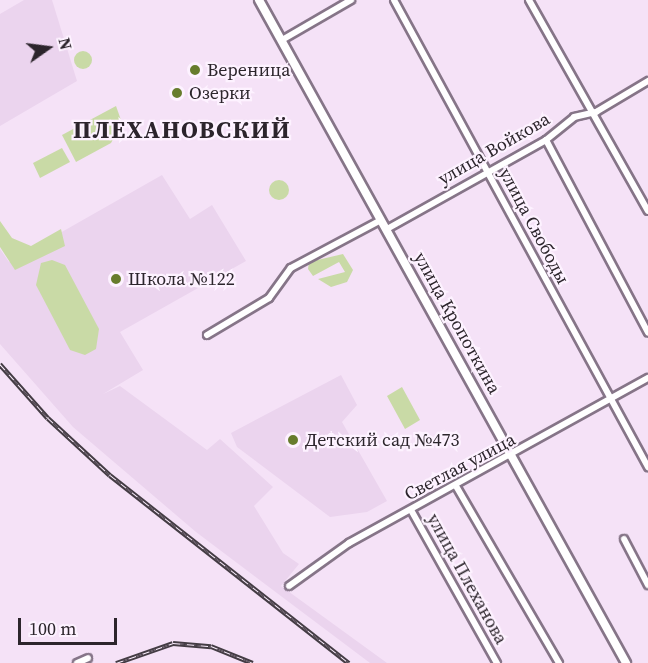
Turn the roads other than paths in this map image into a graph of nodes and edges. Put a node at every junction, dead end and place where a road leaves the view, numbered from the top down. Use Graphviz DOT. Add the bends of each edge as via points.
graph roads {
  1 [pos="259,0"];
  2 [pos="351,0"];
  3 [pos="394,0"];
  4 [pos="529,0"];
  5 [pos="282,40"];
  6 [pos="648,81"];
  7 [pos="596,112"];
  8 [pos="546,140"];
  9 [pos="489,173"];
  10 [pos="648,211"];
  11 [pos="381,220"];
  12 [pos="387,229"];
  13 [pos="648,333"];
  14 [pos="207,335"];
  15 [pos="648,378"];
  16 [pos="610,400"];
  17 [pos="512,457"];
  18 [pos="648,467"];
  19 [pos="456,486"];
  20 [pos="411,510"];
  21 [pos="624,538"];
  22 [pos="648,585"];
  23 [pos="289,586"];
  24 [pos="88,658"];
  25 [pos="77,663"];
  26 [pos="497,663"];
  27 [pos="559,663"];
  28 [pos="626,663"];
  1 -- 5 [label="main road, улица Кропоткина"];
  2 -- 5 [label="street"];
  3 -- 9 [label="street, улица Свободы"];
  4 -- 7 [label="street"];
  5 -- 11 [label="main road, улица Кропоткина"];
  6 -- 7 [label="street, улица Войкова"];
  7 -- 8 [label="street, улица Войкова" via="574,117"];
  7 -- 10 [label="street"];
  8 -- 9 [label="street, улица Войкова"];
  8 -- 13 [label="street"];
  9 -- 12 [label="street, улица Войкова"];
  9 -- 16 [label="street, улица Свободы"];
  11 -- 12 [label="main road, улица Кропоткина"];
  11 -- 14 [label="street" via="291,268 269,298"];
  12 -- 17 [label="main road, улица Кропоткина"];
  15 -- 16 [label="street, Светлая улица"];
  16 -- 17 [label="street, Светлая улица"];
  16 -- 18 [label="street, улица Свободы"];
  17 -- 19 [label="street, Светлая улица"];
  17 -- 28 [label="main road, улица Кропоткина"];
  19 -- 20 [label="street, Светлая улица"];
  19 -- 27 [label="street"];
  20 -- 23 [label="street, Светлая улица" via="349,543"];
  20 -- 26 [label="street, улица Плеханова"];
  21 -- 22 [label="street"];
  24 -- 25 [label="street"];
}
